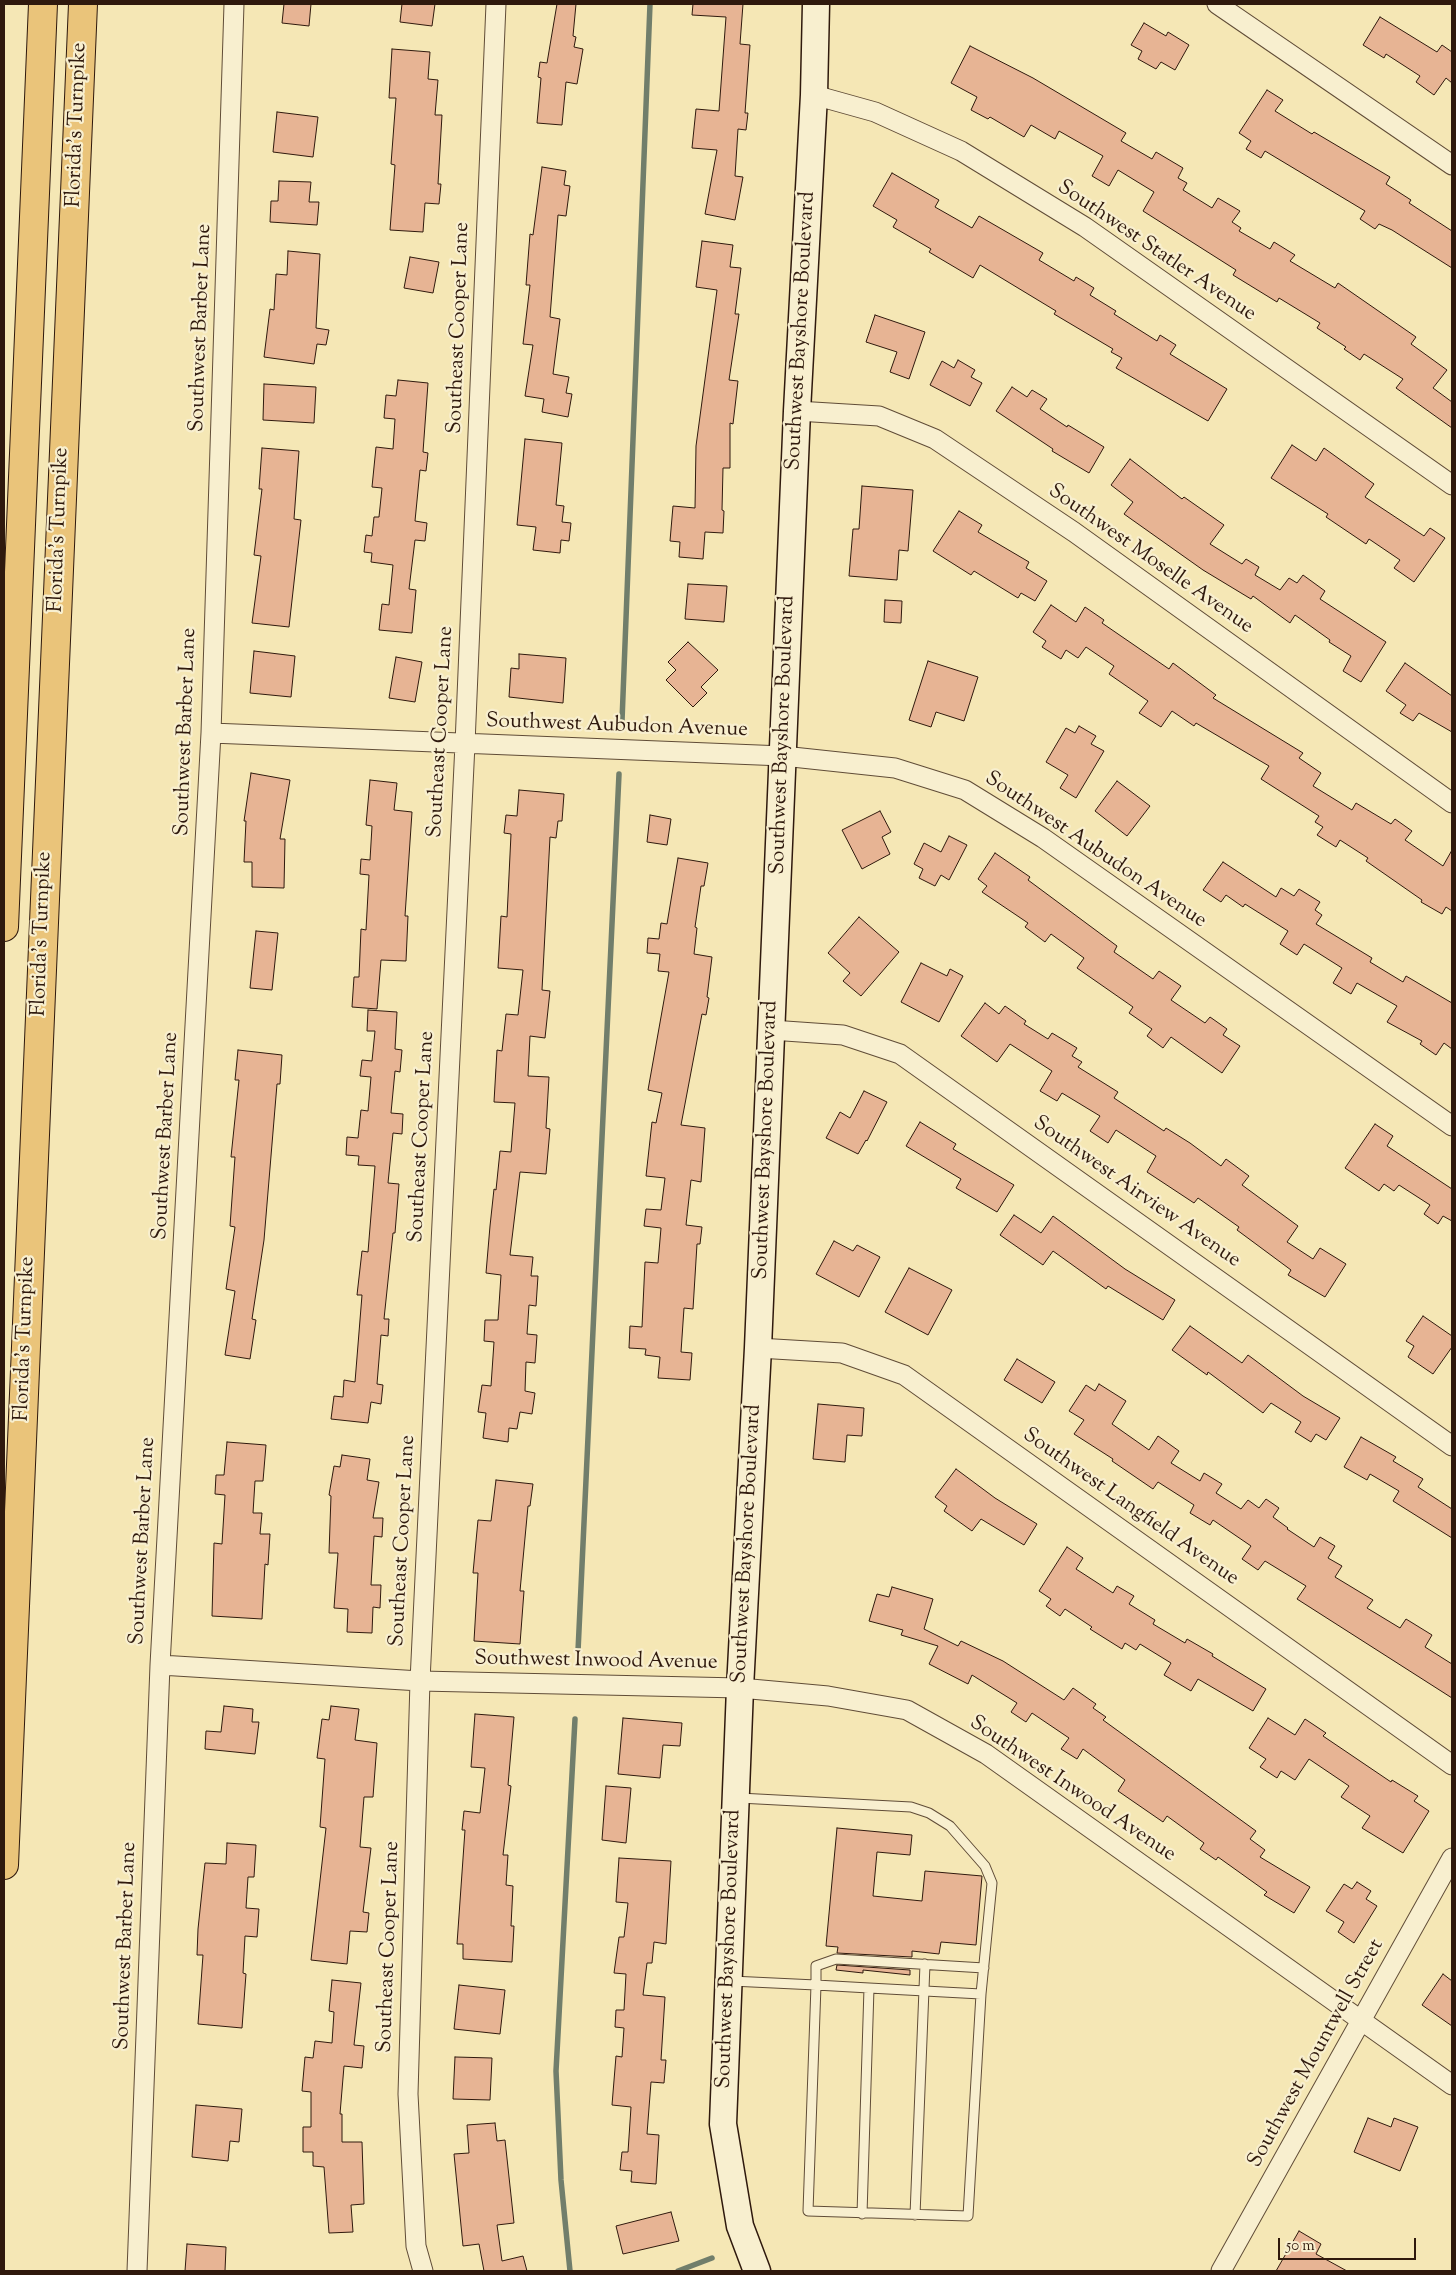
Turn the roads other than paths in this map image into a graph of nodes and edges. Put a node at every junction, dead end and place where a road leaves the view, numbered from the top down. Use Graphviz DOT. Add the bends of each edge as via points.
graph roads {
  1 [pos="43,4"];
  2 [pos="83,4"];
  3 [pos="234,4"];
  4 [pos="496,4"];
  5 [pos="816,4"];
  6 [pos="1217,4"];
  7 [pos="814,96"];
  8 [pos="1452,165"];
  9 [pos="797,410"];
  10 [pos="1452,484"];
  11 [pos="211,733"];
  12 [pos="465,744"];
  13 [pos="784,756"];
  14 [pos="1452,803"];
  15 [pos="4,927"];
  16 [pos="771,1030"];
  17 [pos="1452,1126"];
  18 [pos="758,1348"];
  19 [pos="1452,1446"];
  20 [pos="9,1604"];
  21 [pos="160,1665"];
  22 [pos="420,1681"];
  23 [pos="740,1688"];
  24 [pos="1452,1765"];
  25 [pos="736,1798"];
  26 [pos="1452,1858"];
  27 [pos="4,1865"];
  28 [pos="925,1964"];
  29 [pos="984,1968"];
  30 [pos="728,1981"];
  31 [pos="816,1985"];
  32 [pos="869,1988"];
  33 [pos="924,1990"];
  34 [pos="981,1994"];
  35 [pos="1362,2021"];
  36 [pos="1452,2085"];
  37 [pos="862,2214"];
  38 [pos="915,2216"];
  39 [pos="137,2271"];
  40 [pos="423,2271"];
  41 [pos="757,2271"];
  42 [pos="1222,2271"];
  1 -- 15 [label="highway, Florida's Turnpike"];
  2 -- 20 [label="highway, Florida's Turnpike"];
  3 -- 11 [label="street, Southwest Barber Lane"];
  4 -- 12 [label="street, Southeast Cooper Lane"];
  5 -- 7 [label="street, Southwest Bayshore Boulevard"];
  6 -- 8 [label="street"];
  7 -- 9 [label="street, Southwest Bayshore Boulevard"];
  7 -- 10 [label="street, Southwest Statler Avenue" via="875,112 961,151 1076,222"];
  9 -- 13 [label="street, Southwest Bayshore Boulevard"];
  9 -- 14 [label="street, Southwest Moselle Avenue" via="879,416 935,439 1074,532"];
  11 -- 12 [label="street, Southwest Aubudon Avenue"];
  11 -- 21 [label="street, Southwest Barber Lane"];
  12 -- 13 [label="street, Southwest Aubudon Avenue"];
  12 -- 22 [label="street, Southeast Cooper Lane"];
  13 -- 16 [label="street, Southwest Bayshore Boulevard"];
  13 -- 17 [label="street, Southwest Aubudon Avenue" via="895,768 965,790 1043,838"];
  16 -- 18 [label="street, Southwest Bayshore Boulevard"];
  16 -- 19 [label="street, Southwest Airview Avenue" via="843,1036 900,1054"];
  18 -- 23 [label="street, Southwest Bayshore Boulevard"];
  18 -- 24 [label="street, Southwest Langfield Avenue" via="842,1353 904,1375"];
  20 -- 27 [label="highway, Florida's Turnpike"];
  21 -- 22 [label="street, Southwest Inwood Avenue"];
  21 -- 39 [label="street, Southwest Barber Lane"];
  22 -- 23 [label="street, Southwest Inwood Avenue"];
  22 -- 40 [label="street, Southeast Cooper Lane" via="408,2094 416,2246"];
  23 -- 25 [label="street, Southwest Bayshore Boulevard"];
  23 -- 35 [label="street, Southwest Inwood Avenue" via="828,1696 907,1710 986,1754"];
  25 -- 29 [label="lane" via="911,1807 950,1826 985,1866 992,1883"];
  25 -- 30 [label="street, Southwest Bayshore Boulevard"];
  26 -- 35 [label="street, Southwest Mountwell Street"];
  28 -- 29 [label="lane"];
  28 -- 31 [label="lane" via="836,1959 816,1966"];
  28 -- 33 [label="lane"];
  29 -- 34 [label="lane"];
  30 -- 31 [label="lane"];
  30 -- 41 [label="street, Southwest Bayshore Boulevard" via="723,2124 740,2226"];
  31 -- 32 [label="lane"];
  31 -- 37 [label="lane" via="808,2211"];
  32 -- 33 [label="lane"];
  32 -- 37 [label="lane"];
  33 -- 34 [label="lane"];
  33 -- 38 [label="lane"];
  34 -- 38 [label="lane" via="968,2216"];
  35 -- 36 [label="street, Southwest Inwood Avenue"];
  35 -- 42 [label="street, Southwest Mountwell Street"];
  37 -- 38 [label="lane"];
}
